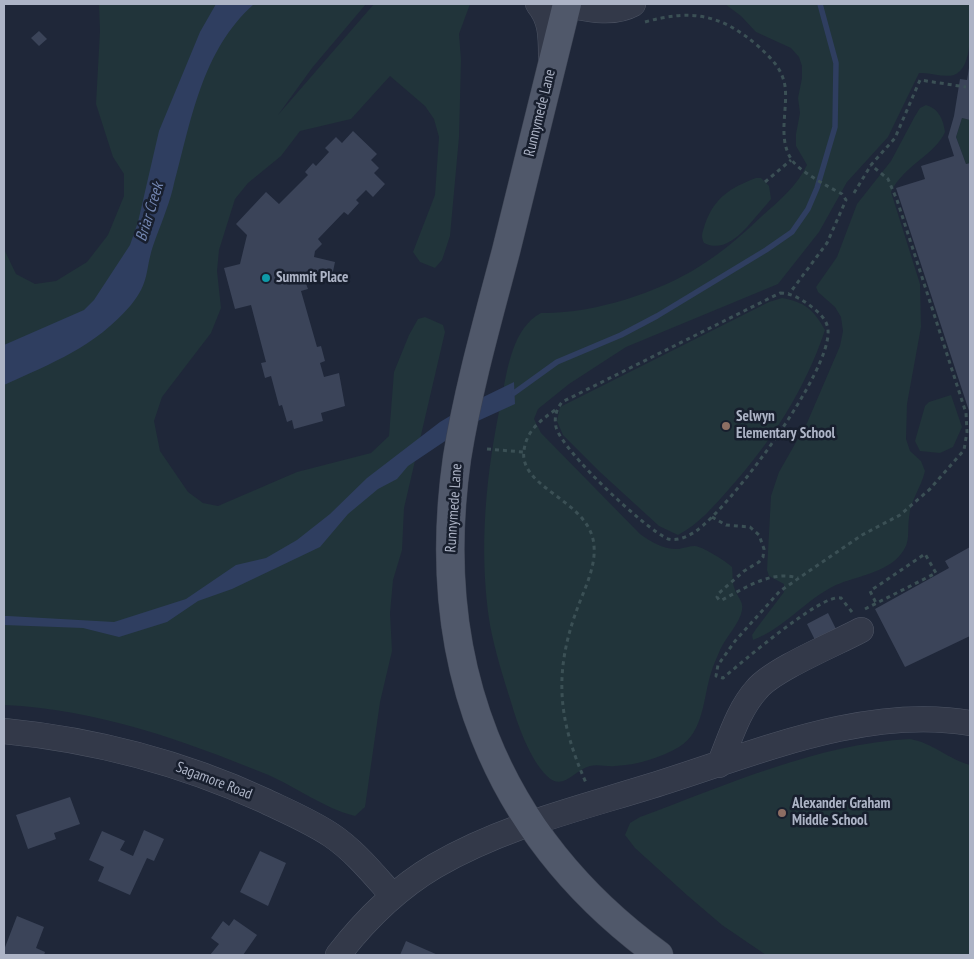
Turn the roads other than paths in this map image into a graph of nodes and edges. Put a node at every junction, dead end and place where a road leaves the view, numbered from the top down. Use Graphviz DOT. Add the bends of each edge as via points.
graph roads {
  1 [pos="538,4"];
  2 [pos="567,4"];
  3 [pos="636,14"];
  4 [pos="550,71"];
  5 [pos="861,630"];
  6 [pos="970,723"];
  7 [pos="4,731"];
  8 [pos="719,765"];
  9 [pos="530,823"];
  10 [pos="393,896"];
  11 [pos="338,955"];
  12 [pos="659,955"];
  1 -- 4 [label="street" via="546,15 550,30"];
  2 -- 3 [label="street" via="597,11 619,9"];
  2 -- 4 [label="main road, Runnymede Lane"];
  4 -- 9 [label="main road, Runnymede Lane" via="461,436 450,543 452,606 471,695 499,768"];
  5 -- 8 [label="street" via="758,687 744,708"];
  6 -- 8 [label="street" via="928,719 862,723"];
  7 -- 10 [label="street, Sagamore Road" via="96,744 170,763 217,780 331,835"];
  8 -- 9 [label="street"];
  9 -- 10 [label="street" via="502,832 450,858"];
  9 -- 12 [label="main road, Runnymede Lane" via="581,889"];
  10 -- 11 [label="street" via="370,917"];
}
